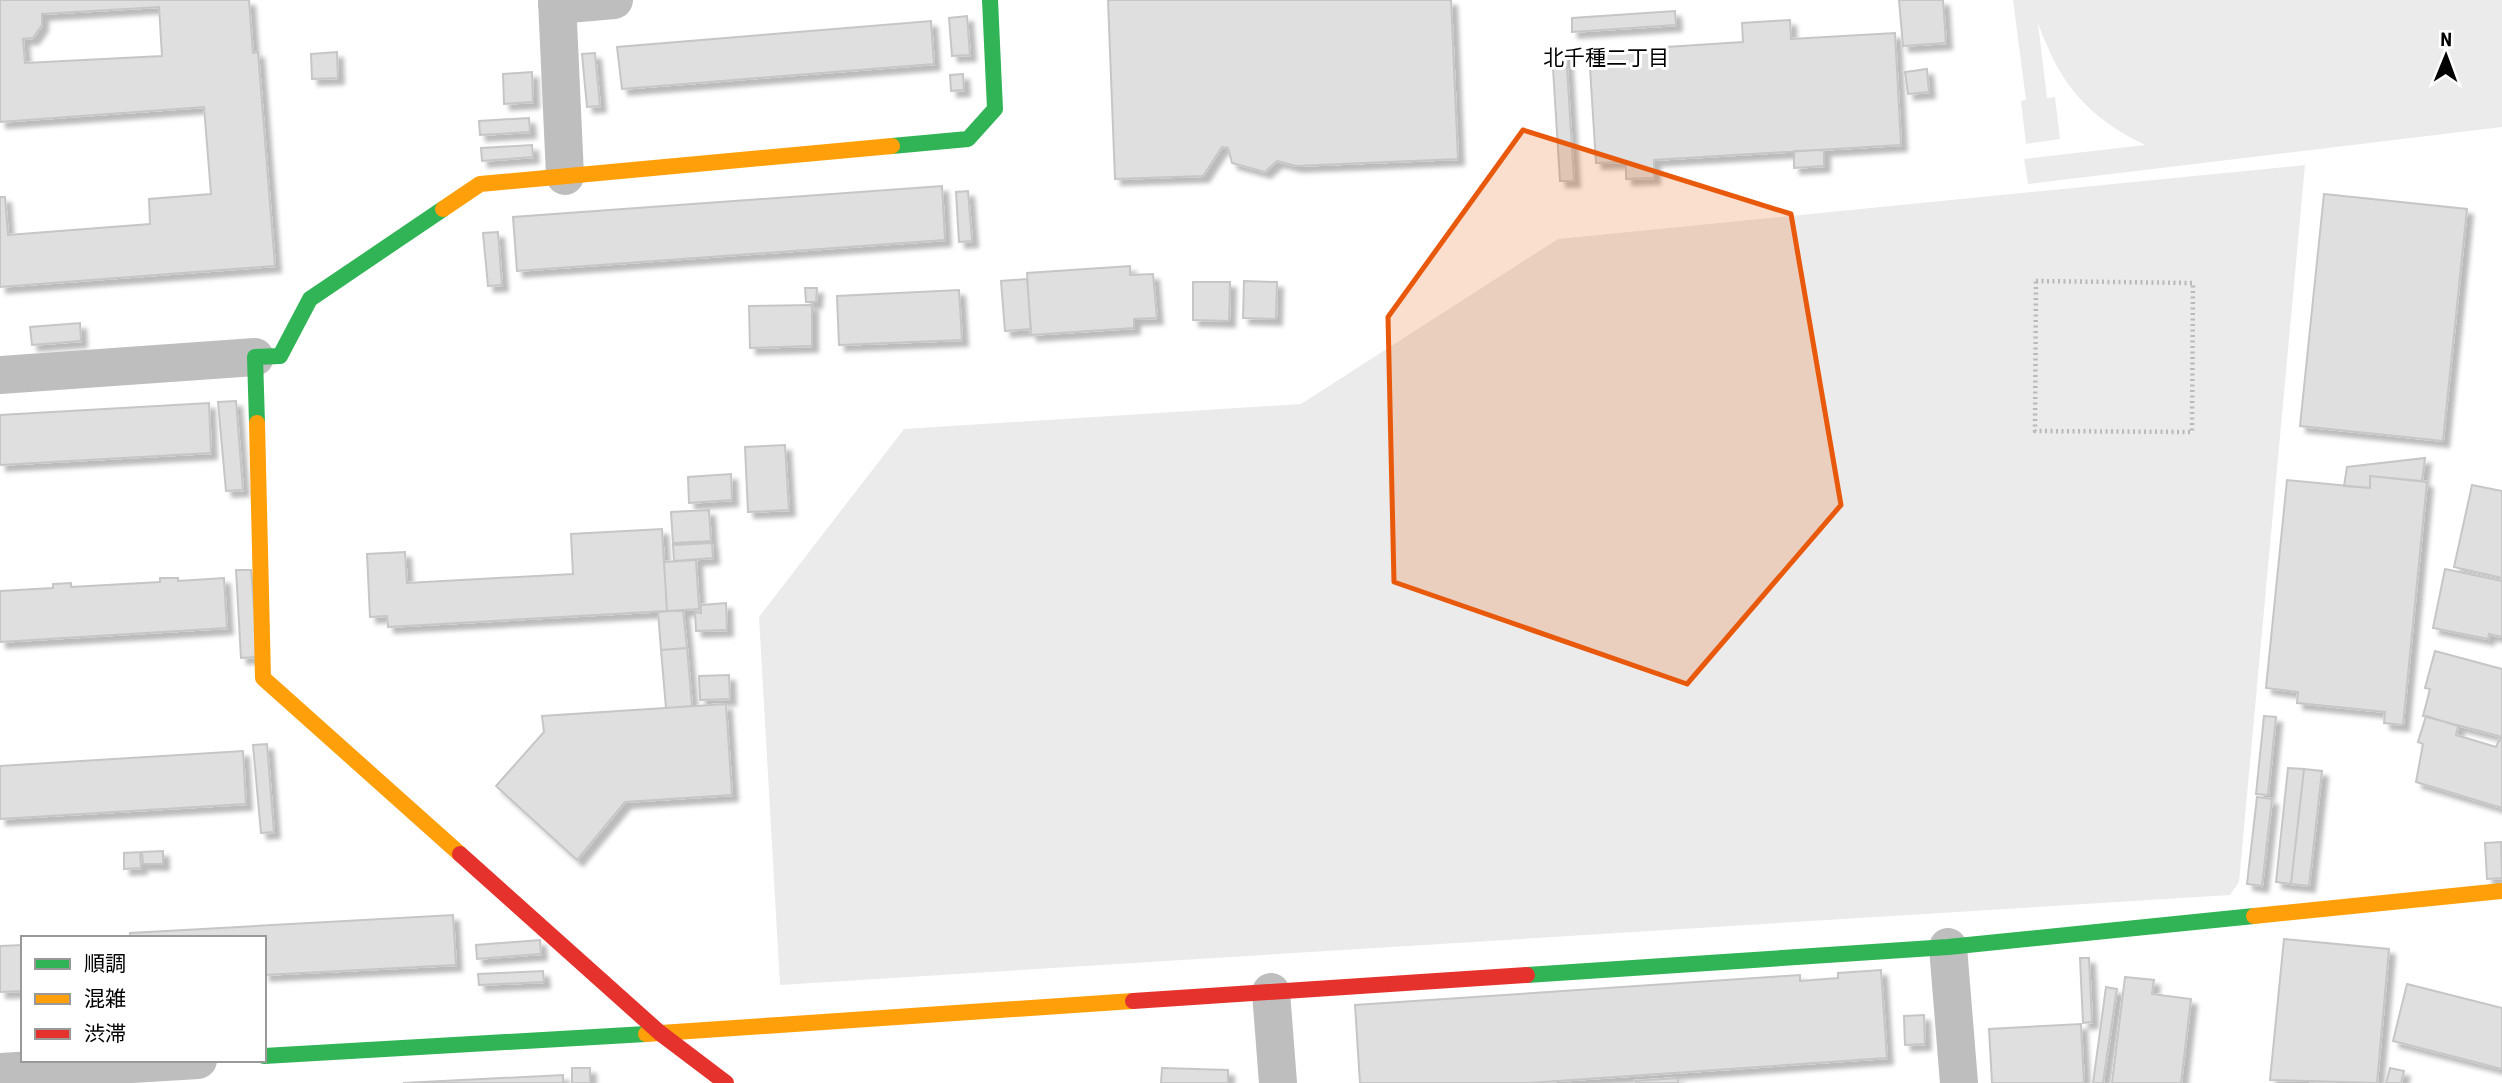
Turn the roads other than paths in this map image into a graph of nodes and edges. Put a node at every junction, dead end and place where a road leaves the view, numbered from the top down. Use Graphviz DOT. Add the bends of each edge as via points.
graph roads {
  1 [pos="614,0"];
  2 [pos="990,0"];
  3 [pos="557,3"];
  4 [pos="565,176"];
  5 [pos="255,358"];
  6 [pos="0,375"];
  7 [pos="2502,891"];
  8 [pos="1948,947"];
  9 [pos="1271,992"];
  10 [pos="660,1033"];
  11 [pos="266,1056"];
  12 [pos="165,1062"];
  13 [pos="0,1072"];
  14 [pos="726,1083"];
  15 [pos="1278,1083"];
  16 [pos="1959,1083"];
  1 -- 3 [label="street"];
  2 -- 4 [label="street" via="995,109 968,139"];
  3 -- 4 [label="street"];
  4 -- 5 [label="street" via="480,184 310,299 281,356"];
  5 -- 6 [label="street"];
  5 -- 10 [label="street" via="264,678"];
  7 -- 8 [label="street"];
  8 -- 9 [label="street"];
  8 -- 16 [label="street"];
  9 -- 10 [label="street"];
  9 -- 15 [label="street"];
  10 -- 11 [label="street"];
  10 -- 14 [label="street"];
  12 -- 13 [label="street"];
}
